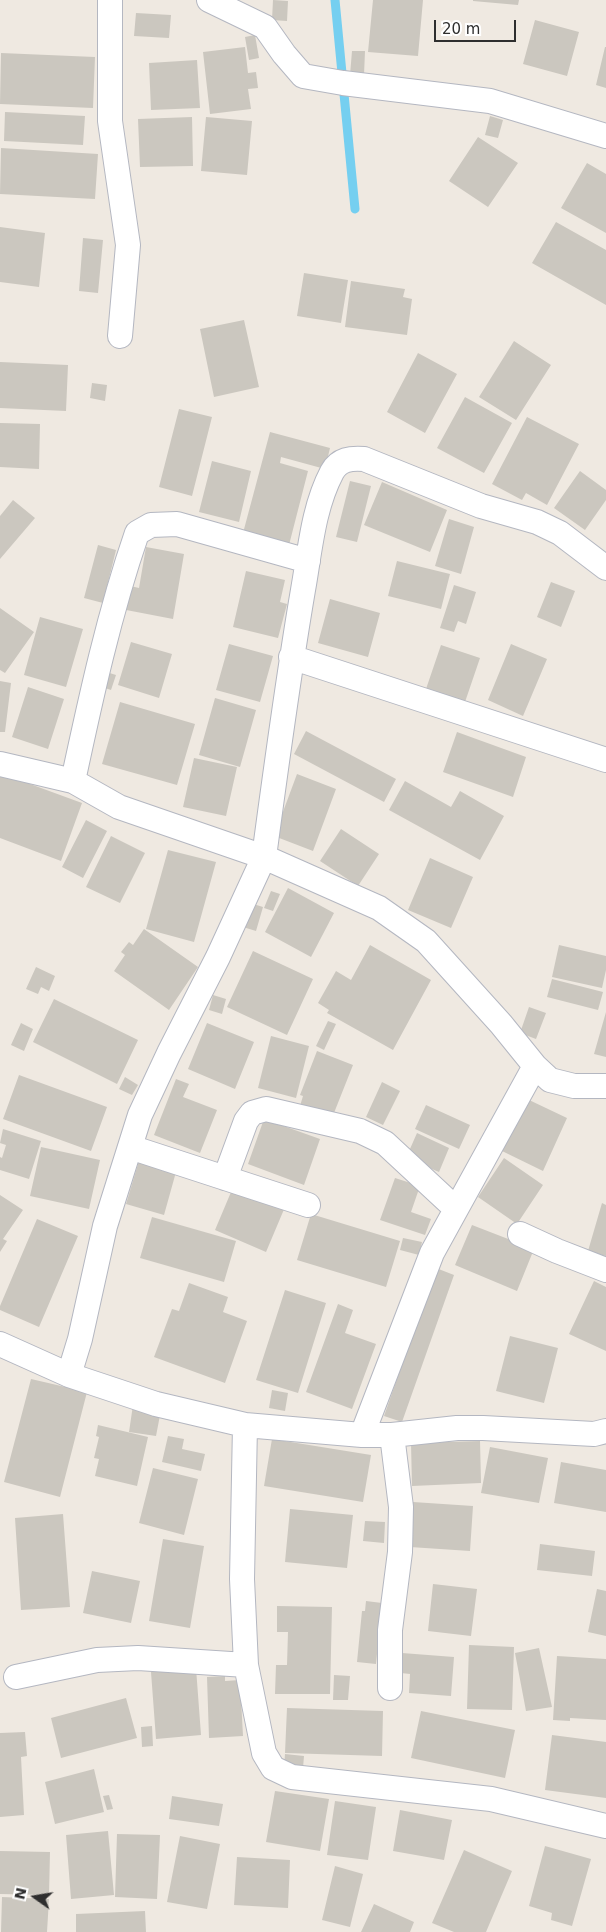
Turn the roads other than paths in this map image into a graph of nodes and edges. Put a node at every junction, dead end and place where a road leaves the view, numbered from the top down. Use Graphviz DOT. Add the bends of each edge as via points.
graph roads {
  1 [pos="110,0"];
  2 [pos="209,0"];
  3 [pos="606,136"];
  4 [pos="120,336"];
  5 [pos="308,561"];
  6 [pos="606,568"];
  7 [pos="291,657"];
  8 [pos="606,760"];
  9 [pos="0,764"];
  10 [pos="73,780"];
  11 [pos="264,856"];
  12 [pos="535,1066"];
  13 [pos="606,1086"];
  14 [pos="130,1147"];
  15 [pos="225,1178"];
  16 [pos="308,1205"];
  17 [pos="455,1208"];
  18 [pos="520,1234"];
  19 [pos="606,1270"];
  20 [pos="0,1344"];
  21 [pos="69,1375"];
  22 [pos="245,1425"];
  23 [pos="606,1431"];
  24 [pos="362,1435"];
  25 [pos="392,1435"];
  26 [pos="246,1665"];
  27 [pos="16,1677"];
  28 [pos="390,1688"];
  29 [pos="606,1826"];
  1 -- 4 [label="street" via="110,121 128,245"];
  2 -- 3 [label="street" via="265,27 304,76 490,101"];
  5 -- 6 [label="street" via="315,519 332,471 342,461 353,458 364,459 481,506 537,522 560,533"];
  5 -- 7 [label="street"];
  5 -- 10 [label="street" via="177,524 151,525 137,533 120,581"];
  7 -- 8 [label="street"];
  7 -- 11 [label="street"];
  9 -- 10 [label="street"];
  10 -- 11 [label="street" via="119,807"];
  11 -- 12 [label="street" via="379,908 426,941"];
  11 -- 14 [label="street" via="140,1115"];
  12 -- 13 [label="street" via="550,1080 574,1086"];
  12 -- 17 [label="street"];
  14 -- 15 [label="street"];
  14 -- 21 [label="street" via="105,1226"];
  15 -- 16 [label="street"];
  15 -- 17 [label="street" via="246,1121 252,1113 266,1110 360,1131 385,1143"];
  17 -- 24 [label="street" via="432,1253"];
  18 -- 19 [label="street"];
  20 -- 21 [label="street"];
  21 -- 22 [label="street" via="156,1404"];
  22 -- 24 [label="street"];
  22 -- 26 [label="street" via="242,1579"];
  23 -- 25 [label="street" via="594,1434 457,1428"];
  24 -- 25 [label="street"];
  25 -- 28 [label="street" via="401,1507 400,1552 390,1630"];
  26 -- 27 [label="street" via="138,1658 97,1660"];
  26 -- 29 [label="street" via="264,1753 273,1768 292,1777 491,1799"];
}
